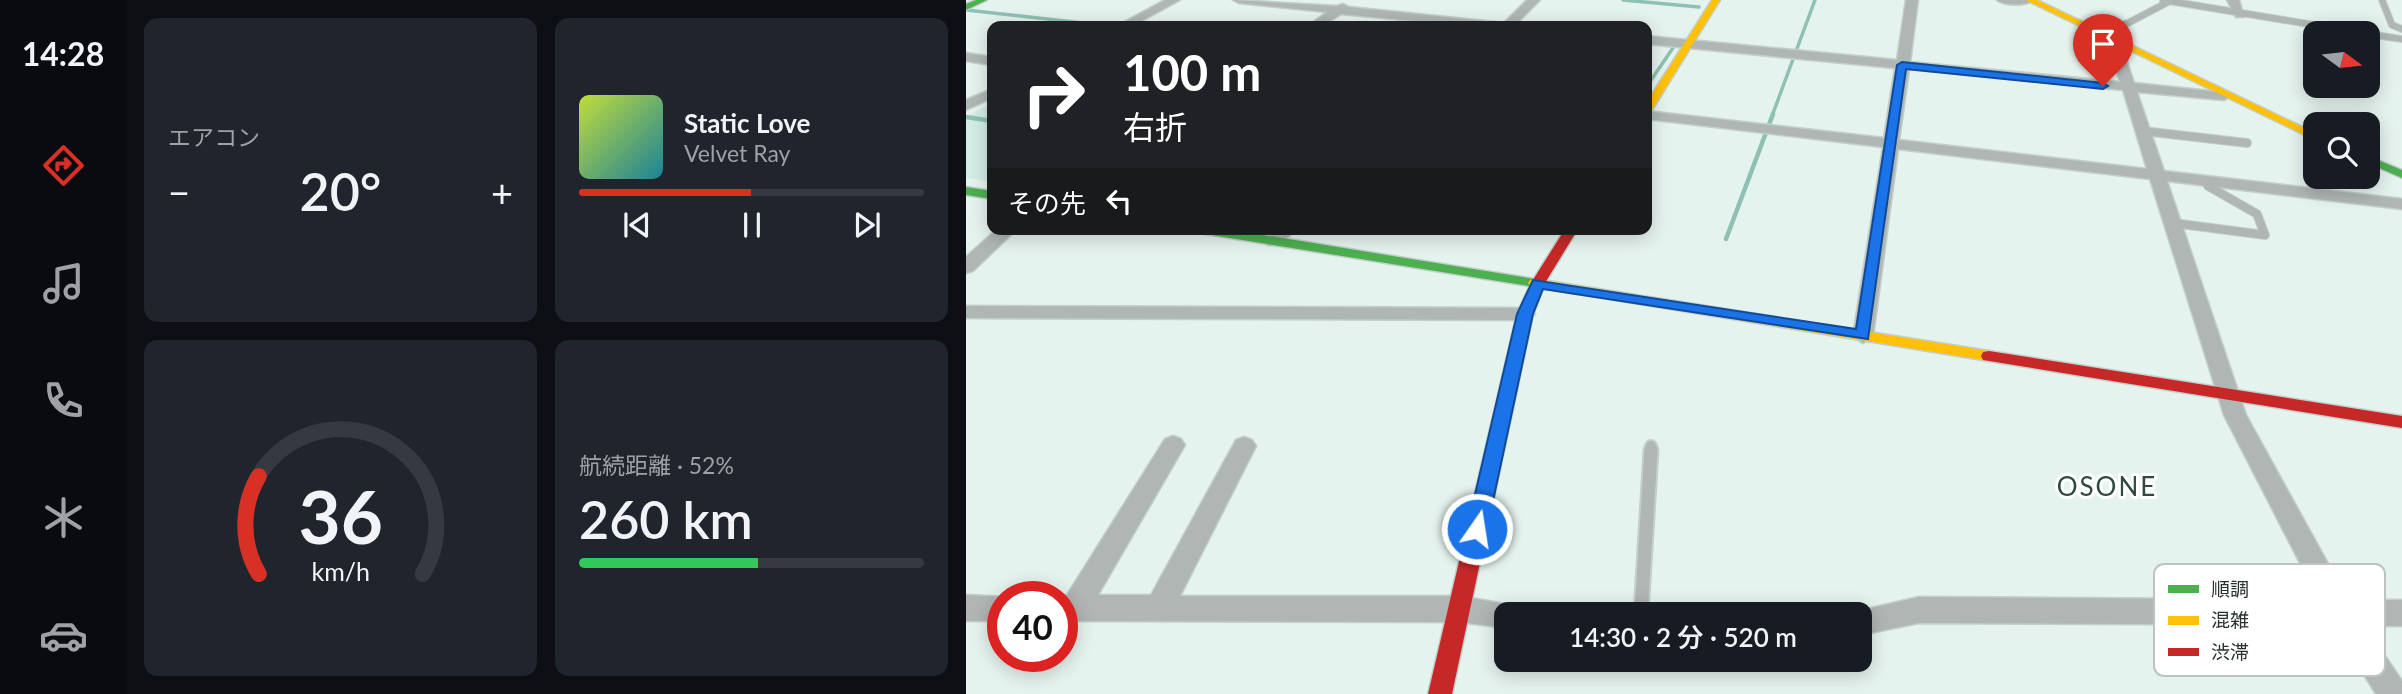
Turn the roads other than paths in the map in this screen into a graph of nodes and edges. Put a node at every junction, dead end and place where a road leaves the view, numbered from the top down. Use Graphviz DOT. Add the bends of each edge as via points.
graph roads {
  1 [pos="983,0"];
  2 [pos="1174,0"];
  3 [pos="1239,0"];
  4 [pos="1354,0"];
  5 [pos="1534,0"];
  6 [pos="1716,0"];
  7 [pos="1912,0"];
  8 [pos="2003,0"];
  9 [pos="2029,0"];
  10 [pos="2233,0"];
  11 [pos="2382,0"];
  12 [pos="2167,1"];
  13 [pos="966,7"];
  14 [pos="1338,10"];
  15 [pos="2240,15"];
  16 [pos="1133,21"];
  17 [pos="1322,21"];
  18 [pos="1453,21"];
  19 [pos="1511,21"];
  20 [pos="2303,24"];
  21 [pos="2402,29"];
  22 [pos="2095,32"];
  23 [pos="2380,36"];
  24 [pos="2402,39"];
  25 [pos="1652,40"];
  26 [pos="1689,44"];
  27 [pos="2122,46"];
  28 [pos="966,57"];
  29 [pos="987,60"];
  30 [pos="1902,65"];
  31 [pos="2128,88"];
  32 [pos="987,96"];
  33 [pos="2224,96"];
  34 [pos="1652,105"];
  35 [pos="966,106"];
  36 [pos="1652,114"];
  37 [pos="2143,131"];
  38 [pos="2303,132"];
  39 [pos="2246,143"];
  40 [pos="1891,144"];
  41 [pos="2380,164"];
  42 [pos="2402,174"];
  43 [pos="2158,176"];
  44 [pos="2206,181"];
  45 [pos="966,191"];
  46 [pos="987,194"];
  47 [pos="2402,204"];
  48 [pos="2173,223"];
  49 [pos="1001,235"];
  50 [pos="1280,235"];
  51 [pos="1568,235"];
  52 [pos="966,267"];
  53 [pos="1538,283"];
  54 [pos="966,312"];
  55 [pos="1525,314"];
  56 [pos="1863,335"];
  57 [pos="2227,394"];
  58 [pos="2402,422"];
  59 [pos="1173,445"];
  60 [pos="1244,446"];
  61 [pos="1651,446"];
  62 [pos="2315,564"];
  63 [pos="1078,594"];
  64 [pos="1642,602"];
  65 [pos="1160,607"];
  66 [pos="966,608"];
  67 [pos="987,608"];
  68 [pos="1078,608"];
  69 [pos="1459,609"];
  70 [pos="2154,611"];
  71 [pos="1494,613"];
  72 [pos="1872,620"];
  73 [pos="2381,676"];
  74 [pos="1440,694"];
  75 [pos="2393,694"];
  1 -- 13 [label="street"];
  2 -- 16 [label="street"];
  3 -- 14 [label="street"];
  4 -- 14 [label="street"];
  5 -- 19 [label="street"];
  6 -- 26 [label="street"];
  7 -- 30 [label="street"];
  8 -- 9 [label="street"];
  9 -- 22 [label="street"];
  10 -- 15 [label="street"];
  11 -- 21 [label="lane" via="2392,25"];
  12 -- 15 [label="lane"];
  12 -- 22 [label="lane" via="2128,23"];
  14 -- 17 [label="street"];
  14 -- 18 [label="street"];
  15 -- 20 [label="lane"];
  22 -- 27 [label="street"];
  23 -- 24 [label="lane"];
  25 -- 26 [label="street"];
  26 -- 30 [label="street"];
  26 -- 34 [label="street"];
  27 -- 31 [label="street" via="2116,49"];
  27 -- 33 [label="street"];
  28 -- 29 [label="street"];
  30 -- 31 [label="street"];
  30 -- 40 [label="street"];
  31 -- 33 [label="street"];
  31 -- 37 [label="street"];
  32 -- 35 [label="street"];
  33 -- 38 [label="street"];
  36 -- 40 [label="street"];
  37 -- 39 [label="lane"];
  37 -- 43 [label="street"];
  40 -- 43 [label="street"];
  40 -- 56 [label="street"];
  41 -- 42 [label="street"];
  43 -- 44 [label="street"];
  43 -- 48 [label="street"];
  44 -- 47 [label="street"];
  44 -- 48 [label="lane" via="2257,214 2265,235"];
  45 -- 46 [label="street"];
  48 -- 57 [label="street"];
  49 -- 52 [label="street"];
  50 -- 53 [label="street"];
  51 -- 53 [label="street"];
  53 -- 55 [label="street"];
  53 -- 56 [label="street"];
  54 -- 55 [label="street"];
  55 -- 69 [label="street"];
  56 -- 57 [label="street"];
  57 -- 58 [label="street"];
  57 -- 62 [label="street"];
  59 -- 63 [label="street"];
  60 -- 65 [label="street"];
  61 -- 64 [label="lane"];
  65 -- 68 [label="street"];
  65 -- 69 [label="street"];
  66 -- 67 [label="street"];
  69 -- 71 [label="street"];
  69 -- 74 [label="street"];
  70 -- 72 [label="street" via="1919,610"];
  73 -- 75 [label="street"];
}
